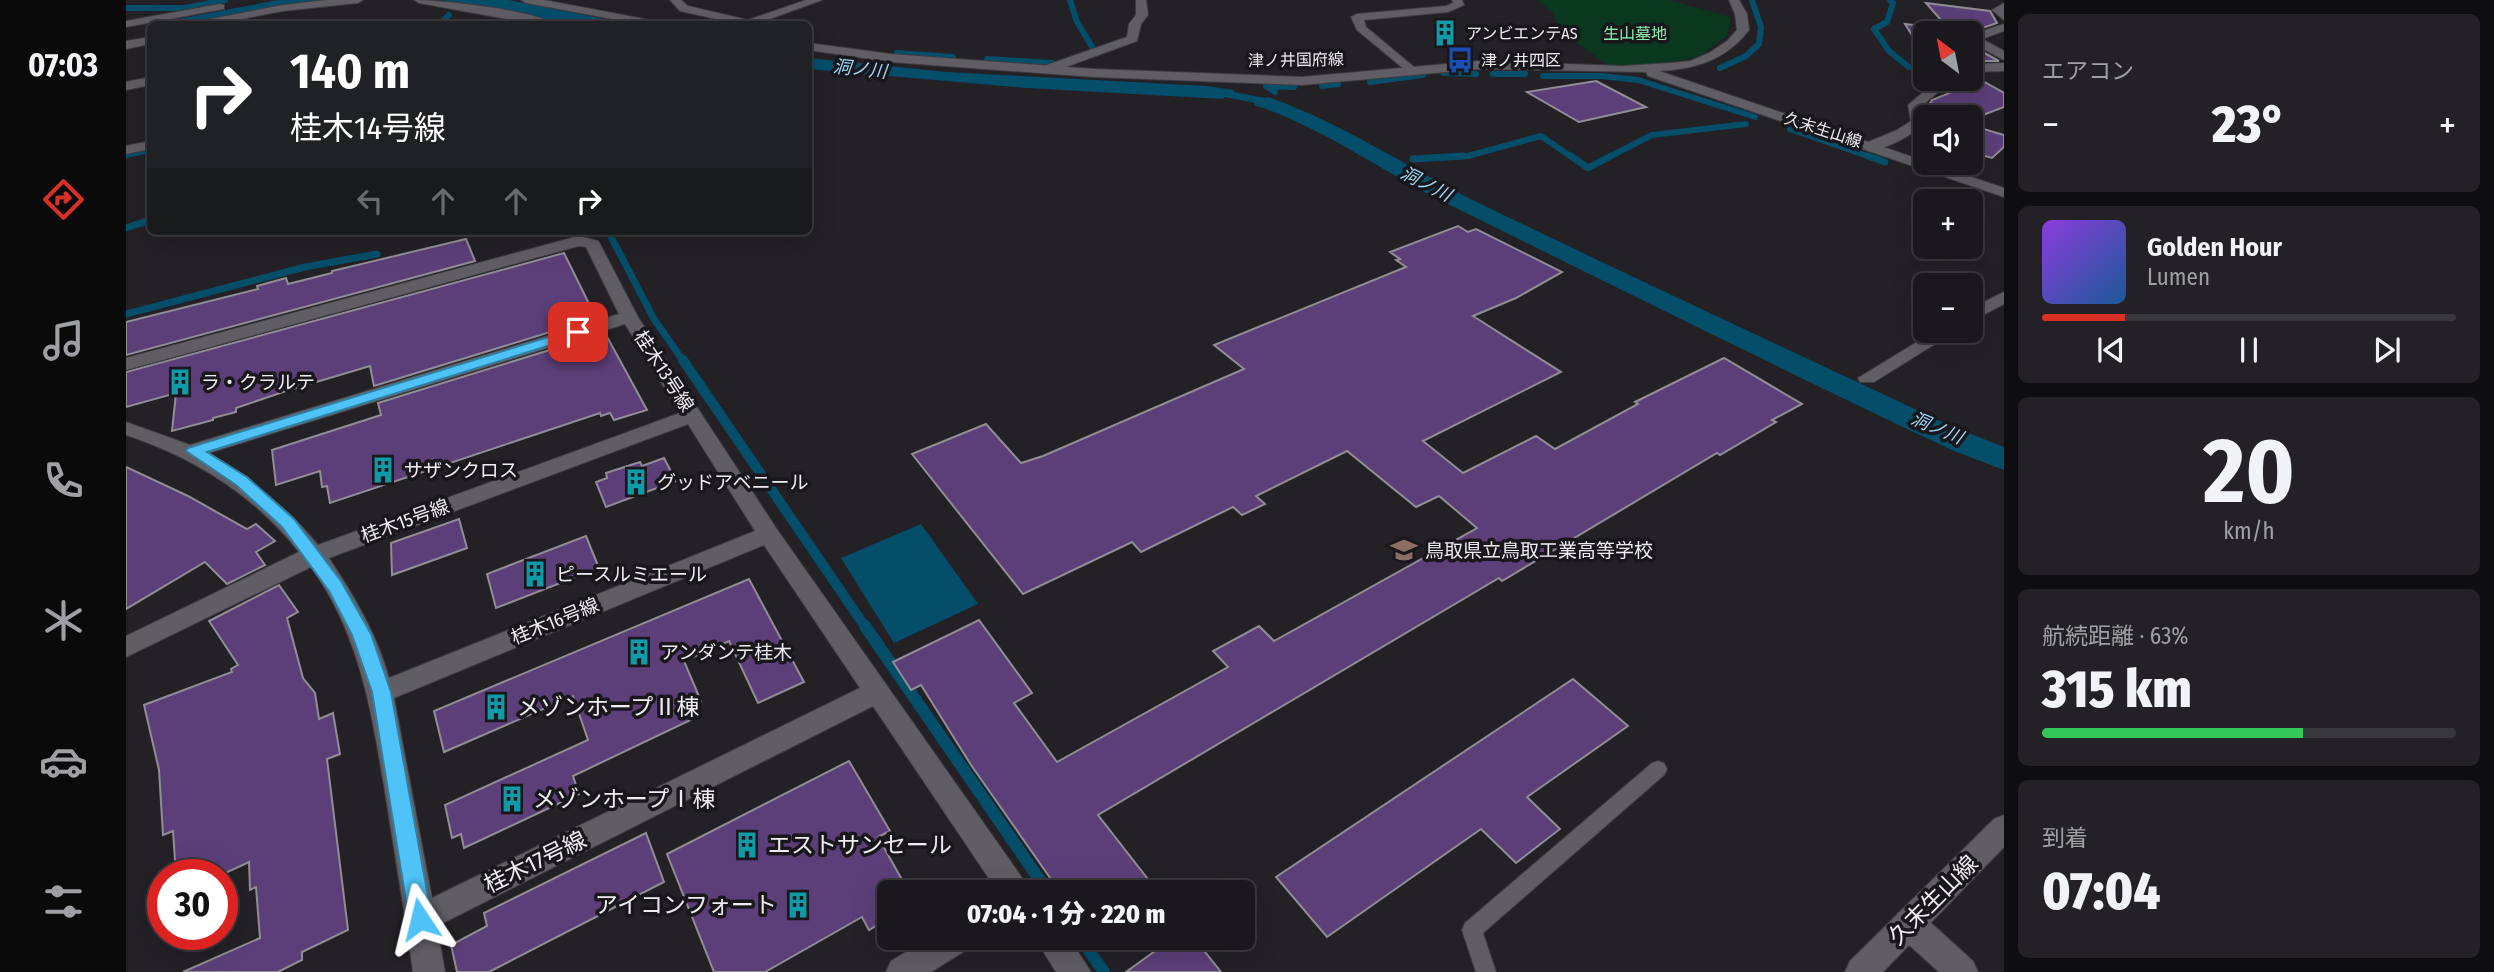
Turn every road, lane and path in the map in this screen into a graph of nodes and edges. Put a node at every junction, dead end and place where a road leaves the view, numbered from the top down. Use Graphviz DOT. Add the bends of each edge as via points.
graph roads {
  1 [pos="358,0"];
  2 [pos="419,0"];
  3 [pos="526,0"];
  4 [pos="675,0"];
  5 [pos="774,0"];
  6 [pos="817,0"];
  7 [pos="1141,0"];
  8 [pos="1356,0"];
  9 [pos="1457,0"];
  10 [pos="1734,0"];
  11 [pos="233,4"];
  12 [pos="2004,6"];
  13 [pos="684,9"];
  14 [pos="786,10"];
  15 [pos="2004,17"];
  16 [pos="1357,18"];
  17 [pos="216,21"];
  18 [pos="533,21"];
  19 [pos="639,21"];
  20 [pos="691,21"];
  21 [pos="734,21"];
  22 [pos="755,21"];
  23 [pos="126,24"];
  24 [pos="2004,27"];
  25 [pos="147,34"];
  26 [pos="126,38"];
  27 [pos="147,42"];
  28 [pos="126,45"];
  29 [pos="812,47"];
  30 [pos="2004,56"];
  31 [pos="2004,67"];
  32 [pos="1983,68"];
  33 [pos="1048,69"];
  34 [pos="1640,69"];
  35 [pos="1410,70"];
  36 [pos="147,82"];
  37 [pos="126,86"];
  38 [pos="1934,91"];
  39 [pos="147,146"];
  40 [pos="1871,146"];
  41 [pos="126,150"];
  42 [pos="2004,193"];
  43 [pos="2004,297"];
  44 [pos="1983,309"];
  45 [pos="629,317"];
  46 [pos="1927,343"];
  47 [pos="126,364"];
  48 [pos="1867,378"];
  49 [pos="693,415"];
  50 [pos="126,428"];
  51 [pos="193,451"];
  52 [pos="768,534"];
  53 [pos="314,555"];
  54 [pos="126,646"];
  55 [pos="381,692"];
  56 [pos="875,694"];
  57 [pos="1658,769"];
  58 [pos="2004,828"];
  59 [pos="1007,880"];
  60 [pos="420,919"];
  61 [pos="1909,924"];
  62 [pos="938,950"];
  63 [pos="1058,950"];
  64 [pos="429,972"];
  65 [pos="902,972"];
  66 [pos="1075,972"];
  67 [pos="1486,972"];
  68 [pos="1861,972"];
  69 [pos="1962,972"];
  1 -- 17 [label="street"];
  2 -- 18 [label="street"];
  3 -- 19 [label="street"];
  4 -- 13 [label="street"];
  5 -- 14 [label="street"];
  6 -- 14 [label="street"];
  7 -- 33 [label="street" via="1142,15 1133,39"];
  8 -- 16 [label="street"];
  9 -- 16 [label="street" via="1459,5 1448,9"];
  10 -- 34 [label="street, 津ノ井国府線" via="1742,30 1731,44 1692,64"];
  11 -- 23 [label="street"];
  12 -- 15 [label="street" via="1998,10"];
  13 -- 20 [label="street"];
  13 -- 21 [label="street"];
  14 -- 22 [label="street"];
  16 -- 35 [label="street" via="1361,28"];
  24 -- 30 [label="street" via="1972,38"];
  25 -- 26 [label="street"];
  27 -- 28 [label="street"];
  29 -- 33 [label="street, 津ノ井国府線" via="891,58"];
  31 -- 32 [label="street"];
  33 -- 35 [label="street, 津ノ井国府線" via="1275,80"];
  34 -- 35 [label="street, 津ノ井国府線" via="1479,65"];
  34 -- 40 [label="street, 久末生山線"];
  36 -- 37 [label="street"];
  38 -- 40 [label="street" via="1916,105 1917,122"];
  39 -- 41 [label="street"];
  40 -- 42 [label="street, 久末生山線"];
  43 -- 44 [label="street"];
  45 -- 47 [label="street, 桂木13号線" via="593,244 579,241"];
  45 -- 49 [label="street, 桂木13号線"];
  45 -- 51 [label="street"];
  46 -- 48 [label="street"];
  49 -- 52 [label="street, 桂木13号線"];
  49 -- 53 [label="street, 桂木15号線"];
  50 -- 51 [label="street"];
  51 -- 53 [label="street" via="242,481 288,523"];
  52 -- 55 [label="street, 桂木16号線"];
  52 -- 56 [label="street, 桂木13号線"];
  53 -- 54 [label="street, 桂木15号線"];
  53 -- 55 [label="street" via="361,634"];
  55 -- 60 [label="street"];
  56 -- 59 [label="street, 桂木13号線"];
  56 -- 60 [label="street, 桂木17号線"];
  57 -- 67 [label="lane" via="1472,930"];
  58 -- 61 [label="street, 久末生山線"];
  60 -- 64 [label="street"];
  61 -- 68 [label="street, 久末生山線"];
  61 -- 69 [label="street"];
  62 -- 65 [label="street"];
  63 -- 66 [label="street"];
}
